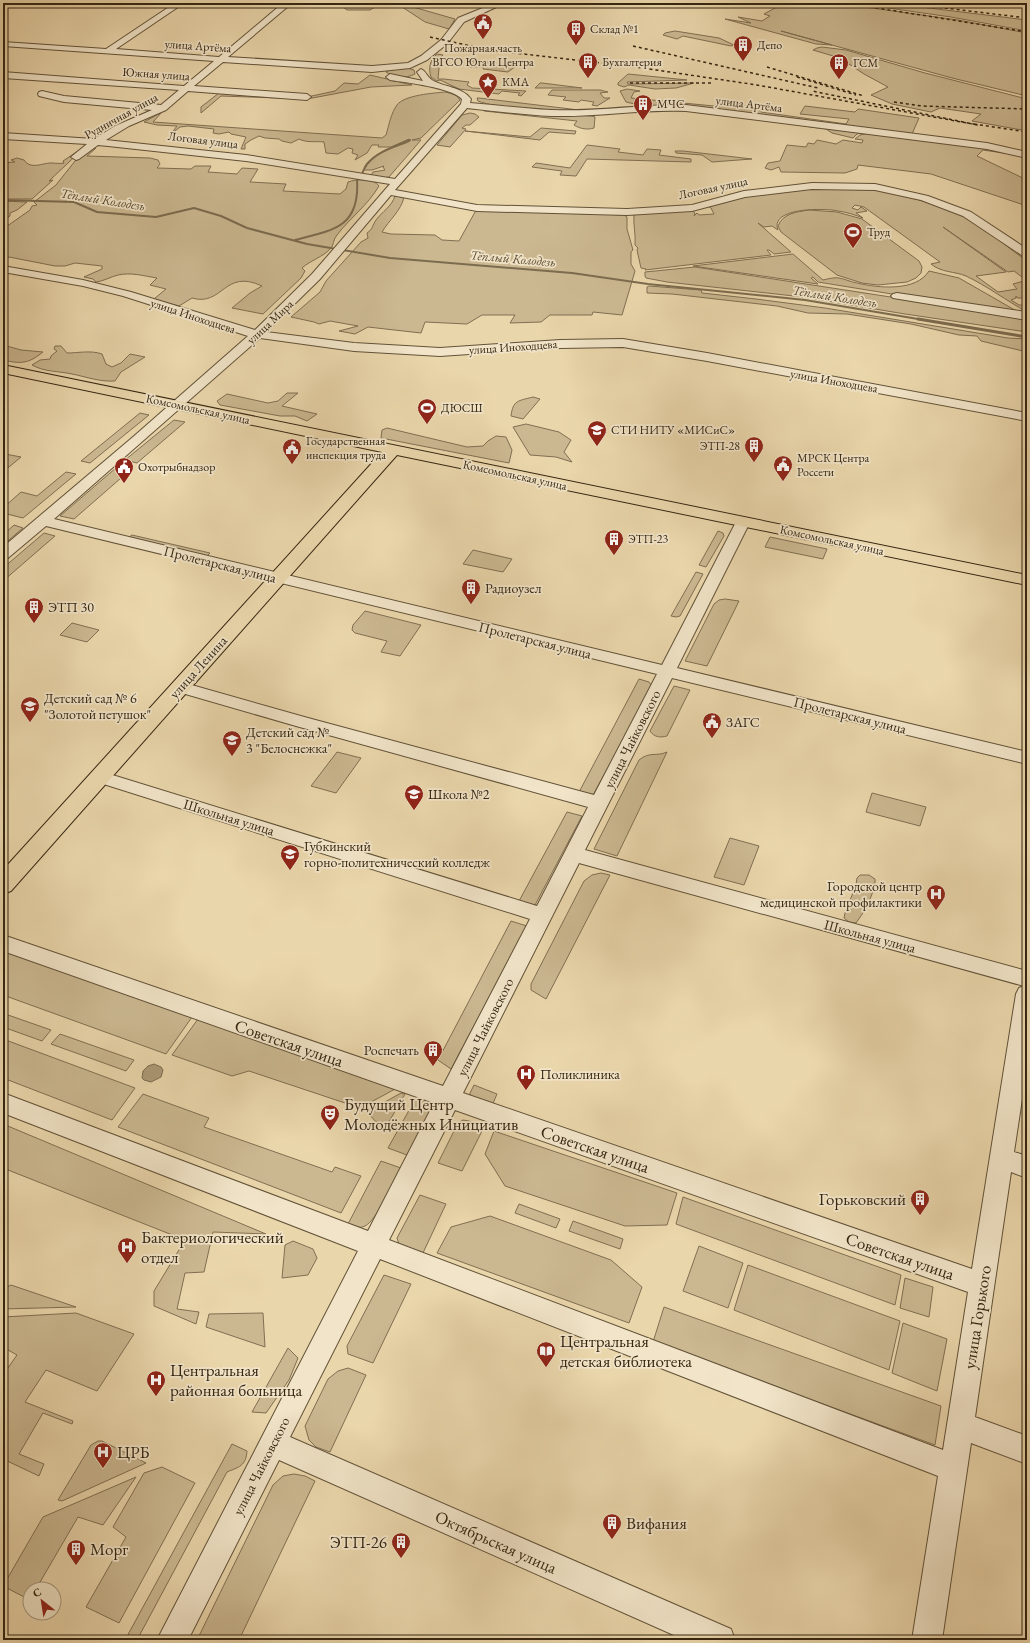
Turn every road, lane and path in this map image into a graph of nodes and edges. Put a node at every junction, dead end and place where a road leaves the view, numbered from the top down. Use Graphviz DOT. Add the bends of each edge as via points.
graph roads {
  1 [pos="180,3"];
  2 [pos="288,3"];
  3 [pos="501,3"];
  4 [pos="3,44"];
  5 [pos="108,51"];
  6 [pos="221,59"];
  7 [pos="395,67"];
  8 [pos="346,68"];
  9 [pos="420,68"];
  10 [pos="3,75"];
  11 [pos="388,77"];
  12 [pos="186,88"];
  13 [pos="452,90"];
  14 [pos="42,94"];
  15 [pos="307,96"];
  16 [pos="465,105"];
  17 [pos="163,108"];
  18 [pos="3,136"];
  19 [pos="96,141"];
  20 [pos="1027,155"];
  21 [pos="76,157"];
  22 [pos="398,182"];
  23 [pos="389,192"];
  24 [pos="1027,254"];
  25 [pos="3,270"];
  26 [pos="897,296"];
  27 [pos="1027,316"];
  28 [pos="258,334"];
  29 [pos="4,370"];
  30 [pos="178,406"];
  31 [pos="1027,417"];
  32 [pos="393,450"];
  33 [pos="43,521"];
  34 [pos="743,522"];
  35 [pos="3,555"];
  36 [pos="278,578"];
  37 [pos="1027,580"];
  38 [pos="666,672"];
  39 [pos="181,686"];
  40 [pos="1027,758"];
  41 [pos="100,777"];
  42 [pos="599,803"];
  43 [pos="573,854"];
  44 [pos="3,885"];
  45 [pos="542,915"];
  46 [pos="3,943"];
  47 [pos="1027,979"];
  48 [pos="1027,994"];
  49 [pos="449,1098"];
  50 [pos="3,1103"];
  51 [pos="1002,1158"];
  52 [pos="1027,1167"];
  53 [pos="374,1245"];
  54 [pos="982,1285"];
  55 [pos="960,1426"];
  56 [pos="273,1443"];
  57 [pos="1027,1450"];
  58 [pos="954,1468"];
  59 [pos="172,1640"];
  60 [pos="720,1640"];
  61 [pos="927,1640"];
  1 -- 5 [label="street"];
  2 -- 6 [label="street, Рудничная улица"];
  3 -- 9 [label="street" via="461,20"];
  4 -- 5 [label="street, улица Артёма"];
  5 -- 6 [label="street, улица Артёма"];
  6 -- 8 [label="street, улица Артёма"];
  6 -- 12 [label="street, Рудничная улица"];
  7 -- 8 [label="street, улица Артёма"];
  7 -- 9 [label="street, улица Артёма"];
  7 -- 11 [label="street" via="384,70"];
  8 -- 11 [label="street"];
  9 -- 11 [label="street" via="417,76"];
  9 -- 13 [label="street" via="424,78"];
  10 -- 12 [label="street, Южная улица"];
  11 -- 13 [label="street"];
  12 -- 15 [label="street, Южная улица"];
  12 -- 17 [label="street, Рудничная улица"];
  13 -- 16 [label="street" via="465,96"];
  14 -- 17 [label="street"];
  16 -- 20 [label="street, улица Артёма" via="552,113 658,107 686,108 987,146"];
  16 -- 22 [label="street, улица Мира"];
  17 -- 19 [label="street, Рудничная улица"];
  18 -- 19 [label="street, Логовая улица"];
  19 -- 21 [label="street, Рудничная улица"];
  19 -- 22 [label="street, Логовая улица" via="260,160 359,178"];
  22 -- 23 [label="street, улица Мира"];
  23 -- 24 [label="street, Логовая улица" via="477,208 627,212 692,208 744,194 812,186 875,187 924,198 967,214"];
  23 -- 28 [label="street, улица Мира" via="331,260"];
  25 -- 28 [label="street, улица Иноходцева" via="127,294"];
  26 -- 27 [label="street"];
  28 -- 30 [label="street, улица Мира"];
  28 -- 31 [label="street, улица Иноходцева" via="354,348 440,352 560,344 623,344 707,357"];
  29 -- 30 [label="main road, Комсомольская улица"];
  30 -- 32 [label="main road, Комсомольская улица"];
  30 -- 33 [label="street, улица Мира"];
  32 -- 34 [label="main road, Комсомольская улица"];
  32 -- 36 [label="main road, улица Ленина"];
  33 -- 35 [label="street, улица Мира"];
  33 -- 36 [label="street, Пролетарская улица"];
  34 -- 37 [label="main road, Комсомольская улица"];
  34 -- 38 [label="street, улица Чайковского"];
  36 -- 38 [label="street, Пролетарская улица"];
  36 -- 39 [label="main road, улица Ленина"];
  38 -- 40 [label="street, Пролетарская улица"];
  38 -- 42 [label="street, улица Чайковского"];
  39 -- 41 [label="main road, улица Ленина"];
  39 -- 42 [label="street" via="309,724"];
  41 -- 44 [label="main road, улица Ленина"];
  41 -- 45 [label="street, Школьная улица"];
  42 -- 43 [label="street, улица Чайковского"];
  43 -- 45 [label="street, улица Чайковского"];
  43 -- 47 [label="street, Школьная улица"];
  45 -- 49 [label="street, улица Чайковского"];
  46 -- 49 [label="street, Советская улица"];
  48 -- 51 [label="street, улица Горького"];
  49 -- 53 [label="street, улица Чайковского"];
  49 -- 54 [label="street, Советская улица"];
  50 -- 53 [label="street"];
  51 -- 52 [label="street"];
  51 -- 54 [label="street, улица Горького"];
  53 -- 56 [label="street, улица Чайковского"];
  53 -- 58 [label="street"];
  54 -- 55 [label="street, улица Горького"];
  55 -- 57 [label="street"];
  55 -- 58 [label="street, улица Горького"];
  56 -- 59 [label="street, улица Чайковского"];
  56 -- 60 [label="street, Октябрьская улица"];
  58 -- 61 [label="street, улица Горького"];
}
